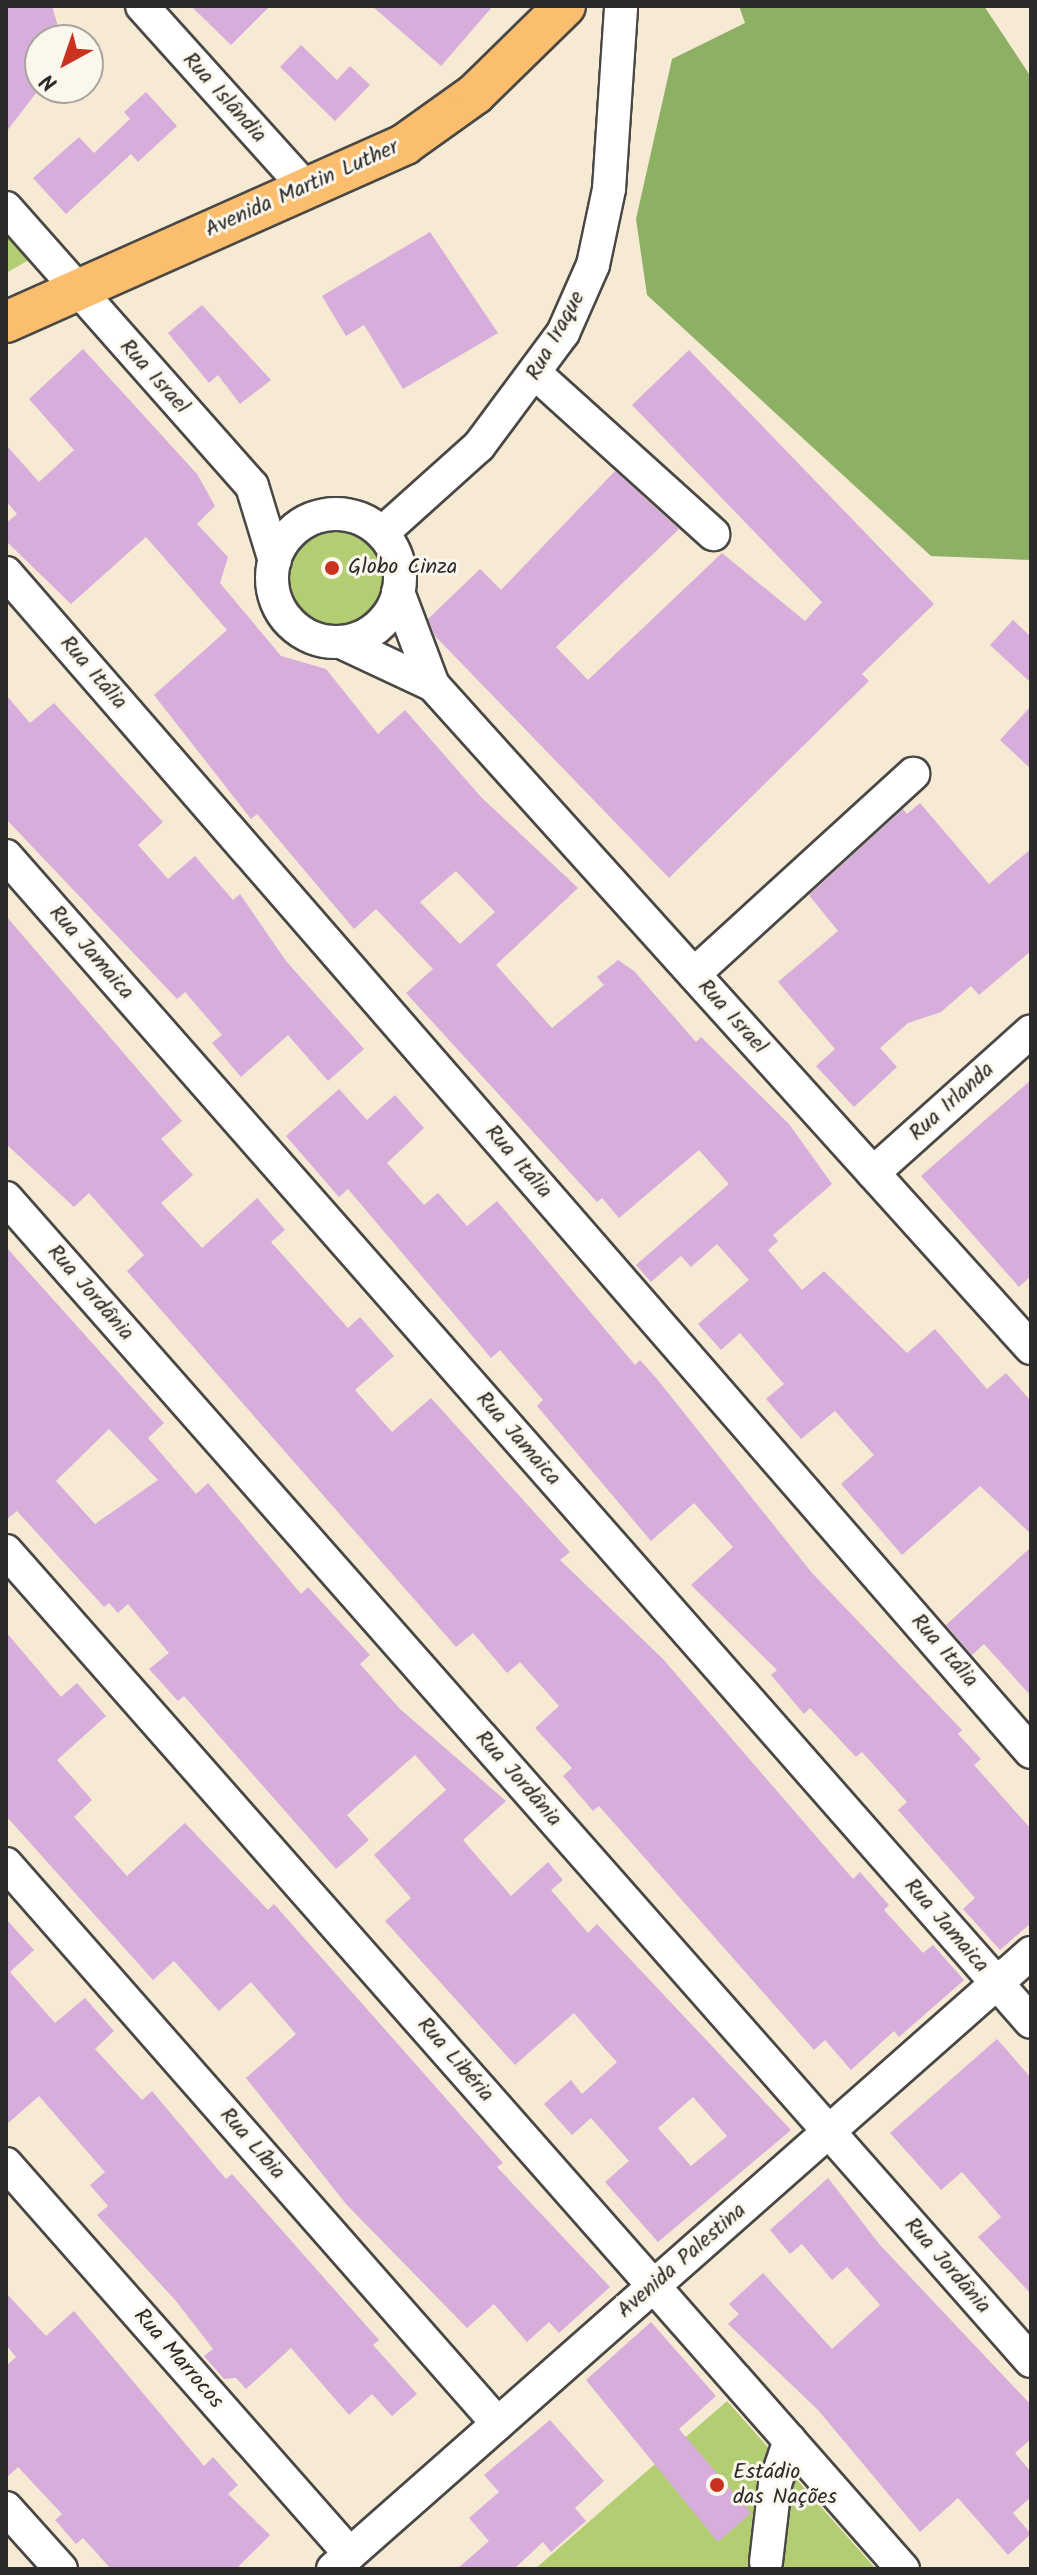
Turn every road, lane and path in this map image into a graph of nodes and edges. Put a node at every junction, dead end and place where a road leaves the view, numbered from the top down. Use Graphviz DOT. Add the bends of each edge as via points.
graph roads {
  1 [pos="142,6"];
  2 [pos="565,6"];
  3 [pos="600,6"];
  4 [pos="621,6"];
  5 [pos="617,83"];
  6 [pos="307,189"];
  7 [pos="6,208"];
  8 [pos="73,286"];
  9 [pos="6,322"];
  10 [pos="536,374"];
  11 [pos="382,533"];
  12 [pos="713,534"];
  13 [pos="275,561"];
  14 [pos="6,573"];
  15 [pos="398,592"];
  16 [pos="341,642"];
  17 [pos="433,685"];
  18 [pos="913,774"];
  19 [pos="6,856"];
  20 [pos="694,974"];
  21 [pos="1031,1031"];
  22 [pos="873,1173"];
  23 [pos="6,1198"];
  24 [pos="1026,1332"];
  25 [pos="6,1551"];
  26 [pos="1031,1752"];
  27 [pos="6,1864"];
  28 [pos="1031,1953"];
  29 [pos="997,1983"];
  30 [pos="1031,2022"];
  31 [pos="829,2131"];
  32 [pos="6,2164"];
  33 [pos="654,2286"];
  34 [pos="1031,2361"];
  35 [pos="498,2424"];
  36 [pos="790,2440"];
  37 [pos="6,2508"];
  38 [pos="341,2562"];
  39 [pos="766,2562"];
  40 [pos="61,2569"];
  41 [pos="903,2569"];
  1 -- 6 [label="street, Rua Islândia"];
  2 -- 6 [label="main road, Avenida Martin Luther" via="438,123"];
  3 -- 5 [label="street, Rua Iraque"];
  4 -- 5 [label="street, Rua Iraque"];
  5 -- 10 [label="street, Rua Iraque" via="593,265"];
  6 -- 8 [label="main road, Avenida Martin Luther"];
  7 -- 8 [label="street, Rua Israel"];
  8 -- 9 [label="main road, Avenida Martin Luther"];
  8 -- 13 [label="street, Rua Israel" via="252,486"];
  10 -- 11 [label="street, Rua Iraque" via="479,446"];
  10 -- 12 [label="street"];
  11 -- 13 [label="street" via="366,521 327,515 289,535"];
  11 -- 15 [label="street" via="399,566"];
  13 -- 16 [label="street" via="275,596 293,625"];
  14 -- 26 [label="street, Rua Itália"];
  15 -- 16 [label="street" via="373,631"];
  15 -- 17 [label="street, Rua Israel"];
  16 -- 17 [label="street, Rua Israel"];
  17 -- 20 [label="street, Rua Israel"];
  18 -- 20 [label="street"];
  19 -- 29 [label="street, Rua Jamaica"];
  20 -- 22 [label="street, Rua Israel"];
  21 -- 22 [label="street, Rua Irlanda"];
  22 -- 24 [label="street, Rua Israel"];
  23 -- 31 [label="street, Rua Jordânia"];
  25 -- 33 [label="street, Rua Libéria"];
  27 -- 35 [label="street, Rua Líbia"];
  28 -- 29 [label="street, Avenida Palestina"];
  29 -- 30 [label="street, Rua Jamaica"];
  29 -- 31 [label="street, Avenida Palestina"];
  31 -- 33 [label="street, Avenida Palestina"];
  31 -- 34 [label="street, Rua Jordânia"];
  32 -- 38 [label="street, Rua Marrocos"];
  33 -- 35 [label="street, Avenida Palestina"];
  33 -- 36 [label="street, Rua Libéria"];
  35 -- 38 [label="street, Avenida Palestina"];
  36 -- 39 [label="street" via="775,2484"];
  36 -- 41 [label="street, Rua Libéria"];
  37 -- 40 [label="street"];
}
